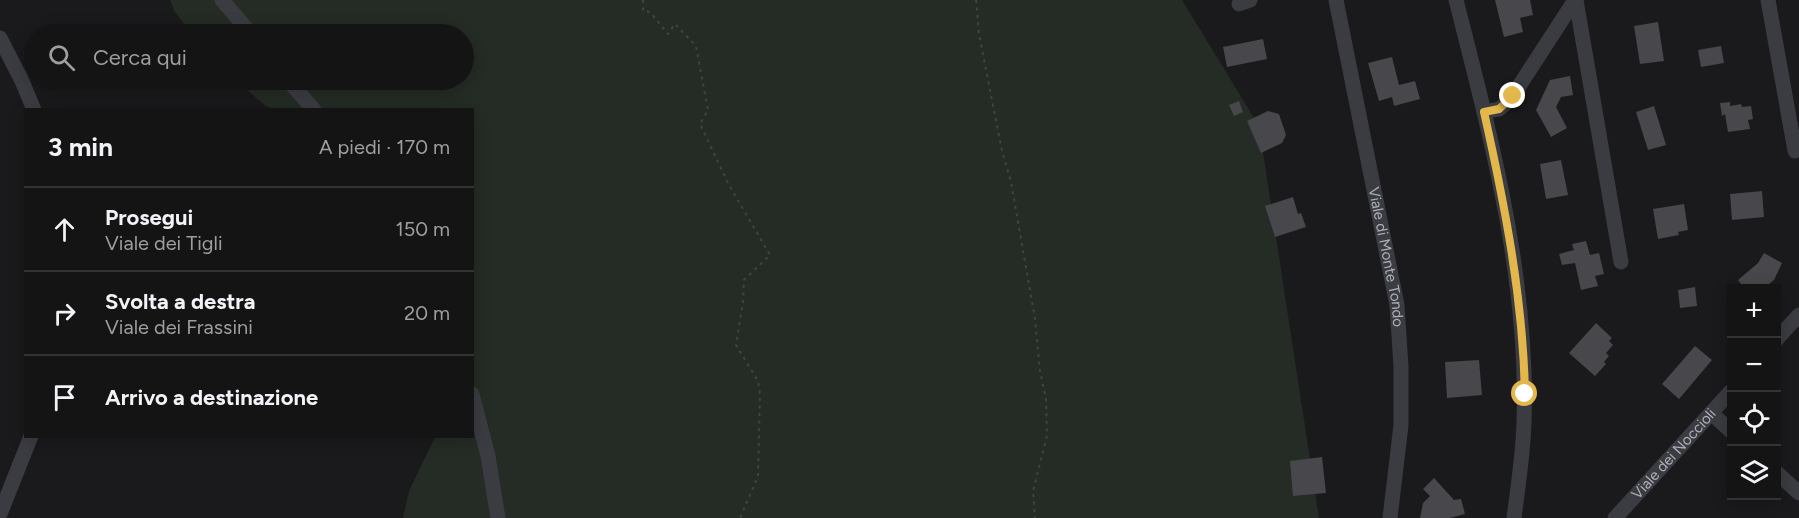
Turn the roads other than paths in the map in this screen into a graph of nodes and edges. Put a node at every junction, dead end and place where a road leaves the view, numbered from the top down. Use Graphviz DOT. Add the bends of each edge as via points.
graph roads {
  1 [pos="222,0"];
  2 [pos="1336,0"];
  3 [pos="1456,0"];
  4 [pos="1576,0"];
  5 [pos="1768,0"];
  6 [pos="242,24"];
  7 [pos="0,38"];
  8 [pos="24,86"];
  9 [pos="26,90"];
  10 [pos="297,90"];
  11 [pos="33,108"];
  12 [pos="312,108"];
  13 [pos="1484,112"];
  14 [pos="1795,151"];
  15 [pos="1621,262"];
  16 [pos="1799,315"];
  17 [pos="1778,338"];
  18 [pos="1729,392"];
  19 [pos="474,402"];
  20 [pos="1710,413"];
  21 [pos="1727,428"];
  22 [pos="30,438"];
  23 [pos="1781,477"];
  24 [pos="1799,493"];
  25 [pos="0,514"];
  26 [pos="498,518"];
  27 [pos="1390,518"];
  28 [pos="1514,518"];
  29 [pos="1615,518"];
  1 -- 6 [label="street"];
  2 -- 27 [label="street, Viale di Monte Tondo" via="1397,305 1401,425"];
  3 -- 13 [label="street"];
  4 -- 13 [label="street" via="1510,100 1499,109"];
  4 -- 15 [label="street"];
  5 -- 14 [label="street"];
  7 -- 8 [label="street"];
  9 -- 11 [label="street"];
  10 -- 12 [label="street"];
  13 -- 28 [label="street" via="1507,214 1524,368 1524,442"];
  16 -- 17 [label="street"];
  18 -- 20 [label="street, Viale dei Noccioli"];
  19 -- 26 [label="street"];
  20 -- 21 [label="street"];
  20 -- 29 [label="street, Viale dei Noccioli"];
  22 -- 25 [label="street"];
  23 -- 24 [label="street"];
}
